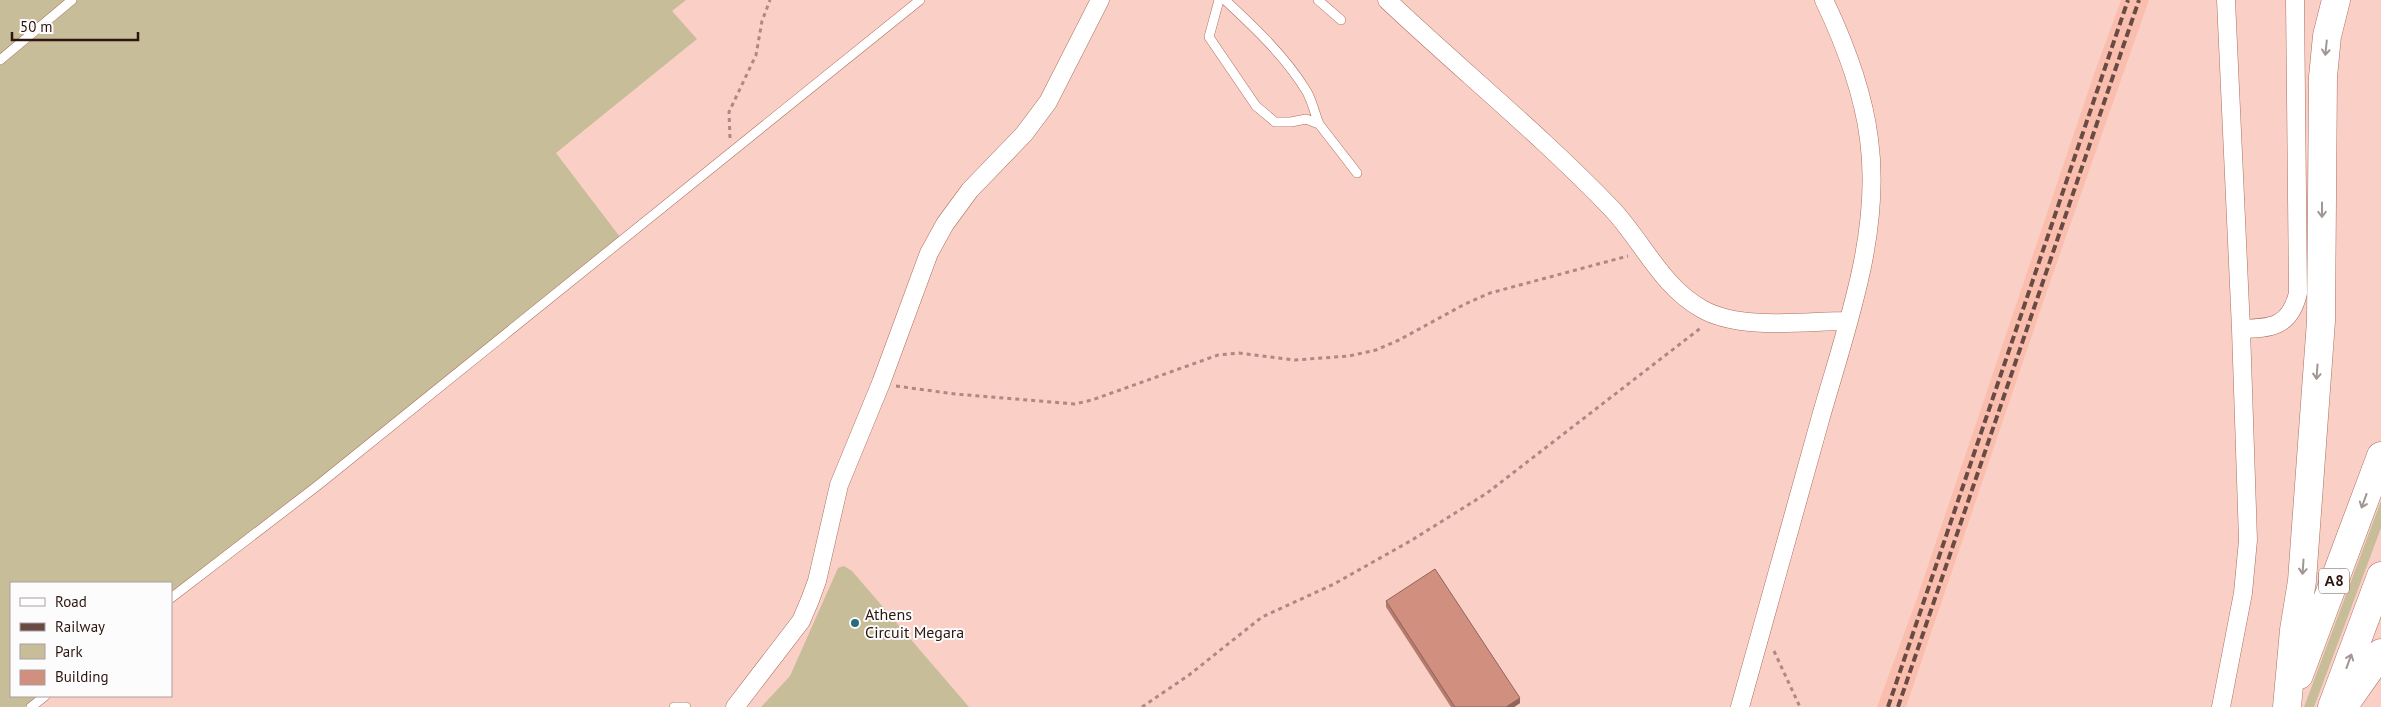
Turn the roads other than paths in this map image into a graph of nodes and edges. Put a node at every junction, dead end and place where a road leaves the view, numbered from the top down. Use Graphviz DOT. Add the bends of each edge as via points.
graph roads {
  1 [pos="72,0"];
  2 [pos="920,0"];
  3 [pos="1100,0"];
  4 [pos="1219,0"];
  5 [pos="1225,0"];
  6 [pos="1318,0"];
  7 [pos="1387,0"];
  8 [pos="1824,0"];
  9 [pos="2226,0"];
  10 [pos="2296,0"];
  11 [pos="2336,0"];
  12 [pos="1341,20"];
  13 [pos="0,60"];
  14 [pos="1319,124"];
  15 [pos="1357,173"];
  16 [pos="1848,321"];
  17 [pos="2241,329"];
  18 [pos="2381,456"];
  19 [pos="2381,576"];
  20 [pos="172,597"];
  21 [pos="2381,653"];
  22 [pos="44,697"];
  23 [pos="31,707"];
  24 [pos="674,707"];
  25 [pos="686,707"];
  26 [pos="735,707"];
  27 [pos="1740,707"];
  28 [pos="2220,707"];
  29 [pos="2287,707"];
  30 [pos="2332,707"];
  31 [pos="2343,707"];
  1 -- 13 [label="lane"];
  2 -- 20 [label="lane" via="316,486"];
  3 -- 26 [label="street" via="1048,102 1035,121 970,190 929,253 881,384 839,485 810,600 800,621"];
  4 -- 14 [label="lane" via="1209,37 1256,106 1275,122 1306,118"];
  5 -- 14 [label="lane" via="1254,27 1298,80 1307,93"];
  6 -- 12 [label="lane"];
  7 -- 16 [label="street" via="1573,170 1633,232 1664,277 1685,298 1716,315 1762,322"];
  8 -- 16 [label="street" via="1857,81 1870,140 1871,198 1863,257"];
  9 -- 17 [label="street"];
  10 -- 17 [label="street" via="2298,293 2295,306 2285,320 2270,328"];
  11 -- 29 [label="highway, one-way" via="2327,36 2323,77 2321,321 2302,581"];
  14 -- 15 [label="lane"];
  16 -- 27 [label="street"];
  17 -- 28 [label="street" via="2248,540 2242,593"];
  18 -- 29 [label="highway, Α8, one-way"];
  30 -- 19 [label="highway, Α8, one-way"];
  21 -- 31 [label="highway"];
  22 -- 23 [label="lane"];
  24 -- 25 [label="lane"];
}
